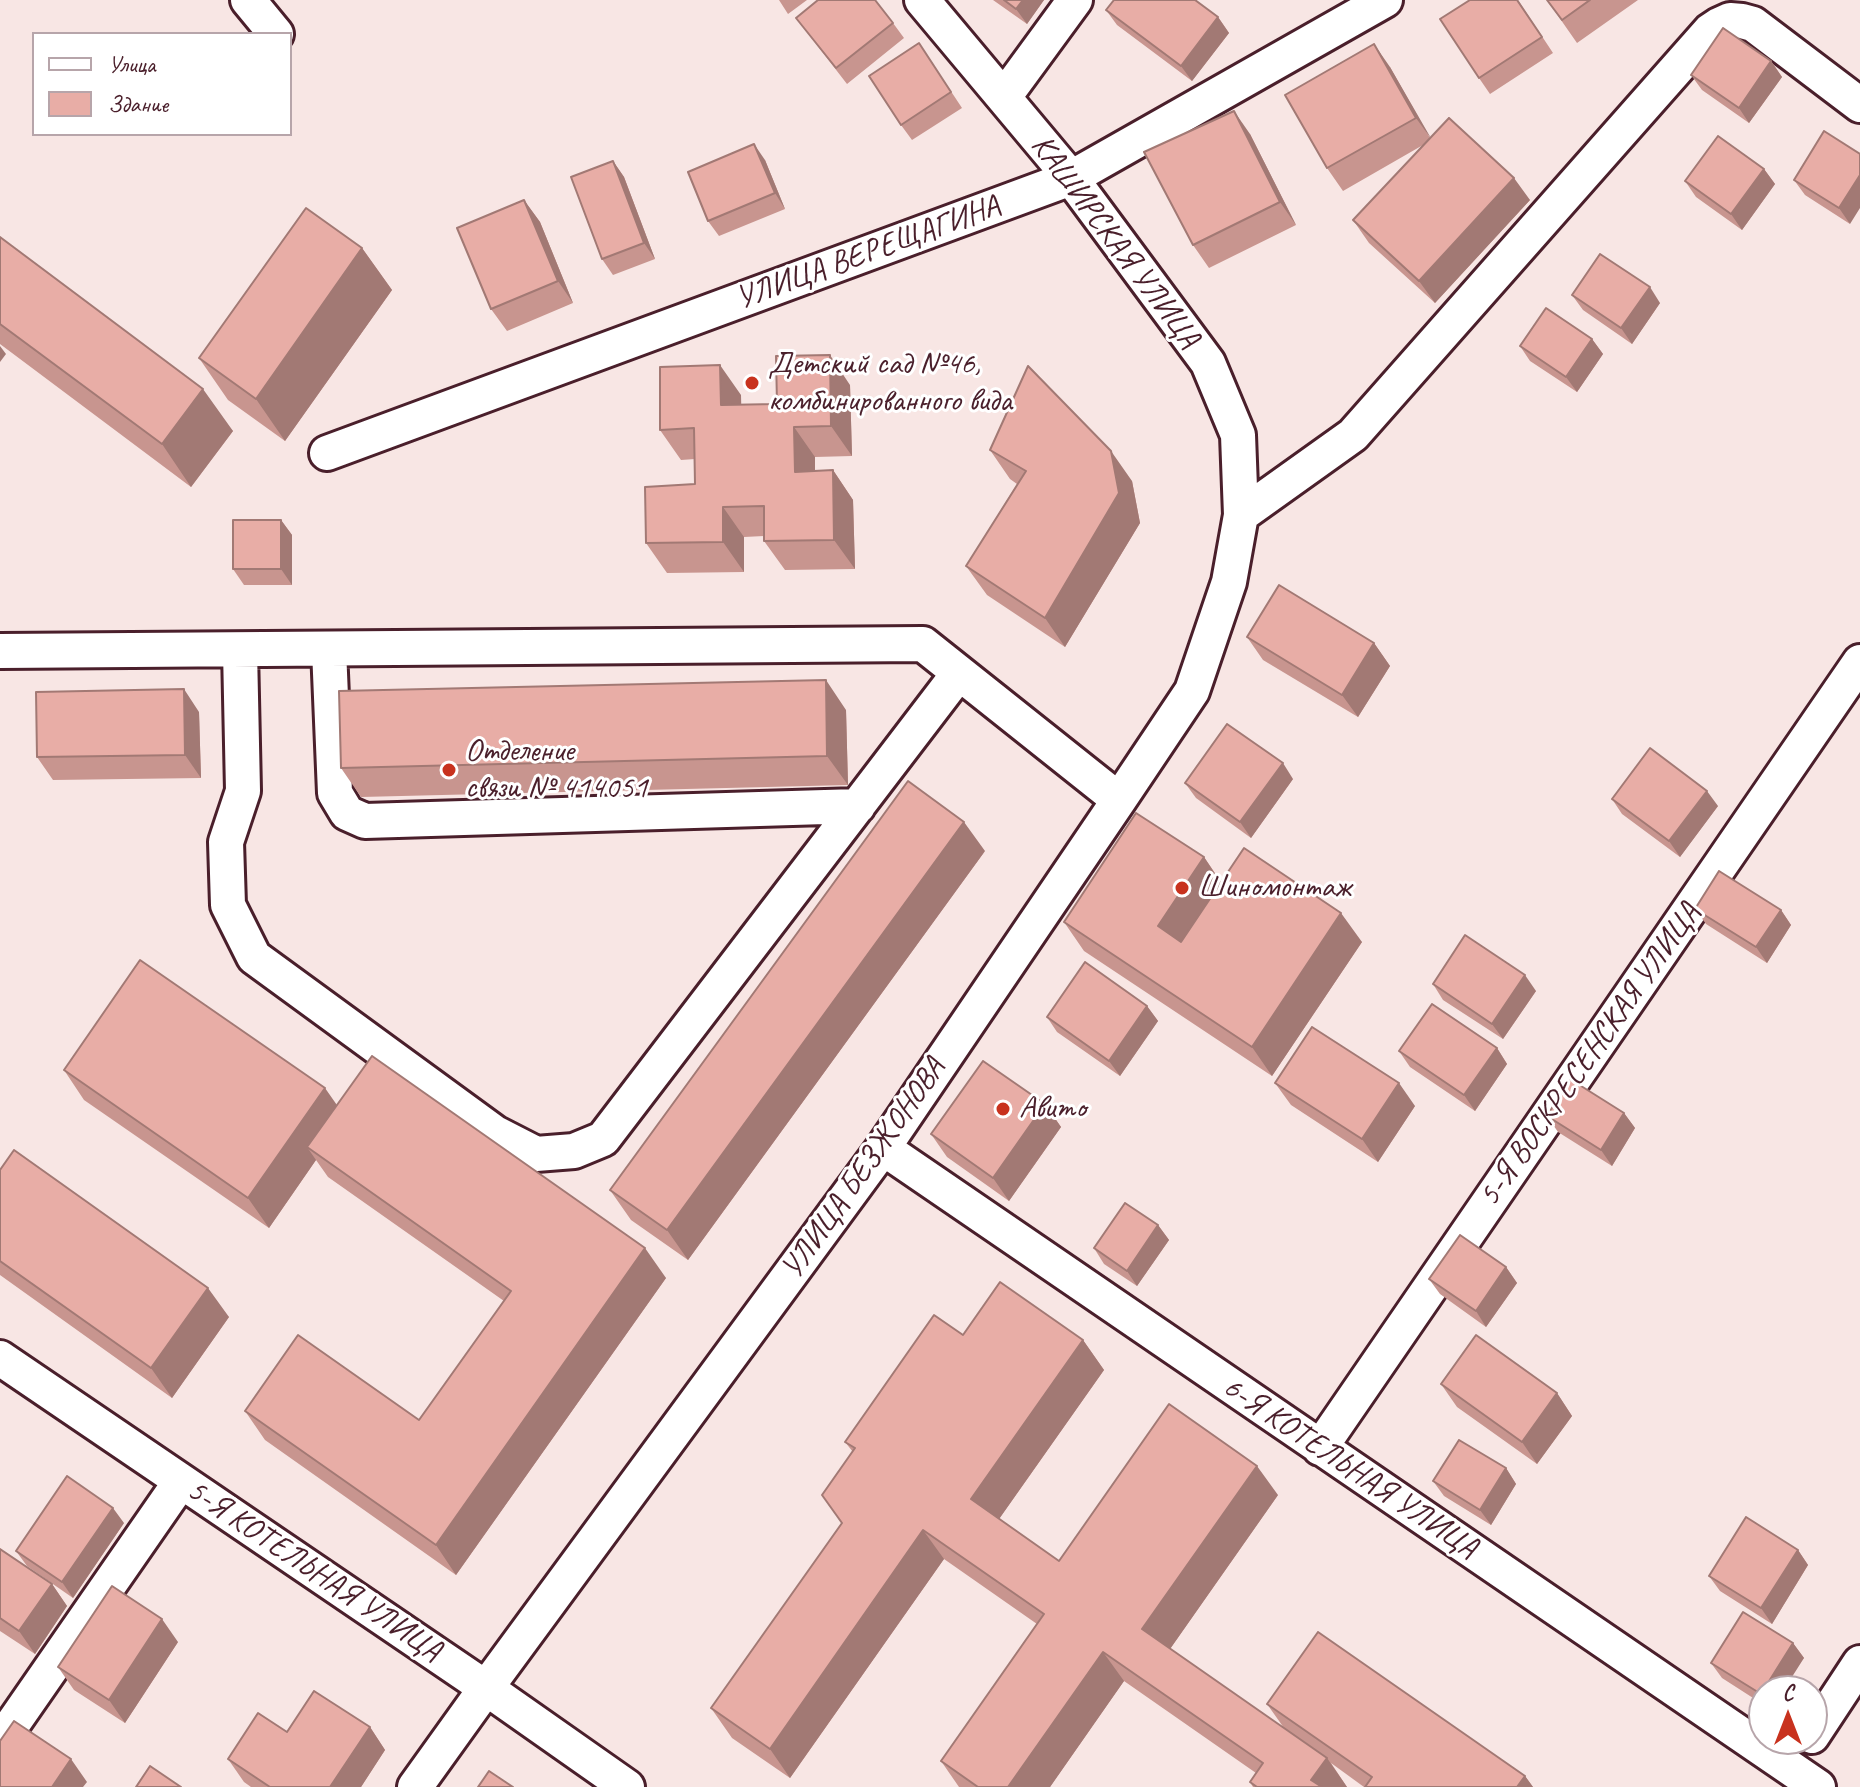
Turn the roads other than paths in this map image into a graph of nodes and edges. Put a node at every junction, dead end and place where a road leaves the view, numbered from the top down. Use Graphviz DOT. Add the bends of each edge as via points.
graph roads {
  1 [pos="248,0"];
  2 [pos="922,0"];
  3 [pos="1075,0"];
  4 [pos="1385,0"];
  5 [pos="275,32"];
  6 [pos="1004,97"];
  7 [pos="1860,105"];
  8 [pos="1071,178"];
  9 [pos="327,453"];
  10 [pos="1241,515"];
  11 [pos="329,649"];
  12 [pos="240,650"];
  13 [pos="0,651"];
  14 [pos="1860,662"];
  15 [pos="959,673"];
  16 [pos="1119,800"];
  17 [pos="858,806"];
  18 [pos="883,1148"];
  19 [pos="0,1358"];
  20 [pos="1320,1448"];
  21 [pos="181,1481"];
  22 [pos="1860,1663"];
  23 [pos="486,1688"];
  24 [pos="1828,1711"];
  25 [pos="0,1742"];
  26 [pos="1808,1755"];
  27 [pos="1804,1778"];
  28 [pos="415,1787"];
  29 [pos="627,1787"];
  1 -- 5 [label="street"];
  2 -- 6 [label="street, КАШИРСКАЯ УЛИЦА"];
  3 -- 6 [label="street"];
  4 -- 8 [label="street, УЛИЦА ВЕРЕЩАГИНА"];
  6 -- 8 [label="street, КАШИРСКАЯ УЛИЦА"];
  7 -- 10 [label="street" via="1753,24 1730,20 1710,31 1353,435"];
  8 -- 9 [label="street, УЛИЦА ВЕРЕЩАГИНА"];
  8 -- 10 [label="street, КАШИРСКАЯ УЛИЦА" via="1208,363 1238,435"];
  10 -- 16 [label="street, УЛИЦА БЕЗЖОНОВА" via="1229,582 1192,691"];
  11 -- 12 [label="street"];
  11 -- 15 [label="street" via="923,644"];
  11 -- 17 [label="street" via="335,793 347,813 365,821"];
  12 -- 13 [label="street"];
  12 -- 17 [label="street" via="243,791 226,842 228,905 254,957 495,1133 536,1154 574,1151 603,1139"];
  14 -- 20 [label="street, 5-Я ВОСКРЕСЕНСКАЯ УЛИЦА"];
  15 -- 16 [label="street"];
  15 -- 17 [label="street"];
  16 -- 18 [label="street, УЛИЦА БЕЗЖОНОВА"];
  18 -- 20 [label="street, 6-Я КОТЕЛЬНАЯ УЛИЦА"];
  18 -- 23 [label="street, УЛИЦА БЕЗЖОНОВА"];
  19 -- 21 [label="street, 5-Я КОТЕЛЬНАЯ УЛИЦА"];
  20 -- 27 [label="street, 6-Я КОТЕЛЬНАЯ УЛИЦА"];
  21 -- 23 [label="street, 5-Я КОТЕЛЬНАЯ УЛИЦА"];
  21 -- 25 [label="street"];
  22 -- 24 [label="street"];
  23 -- 28 [label="street, УЛИЦА БЕЗЖОНОВА"];
  23 -- 29 [label="street, 5-Я КОТЕЛЬНАЯ УЛИЦА"];
  26 -- 27 [label="street"];
}
